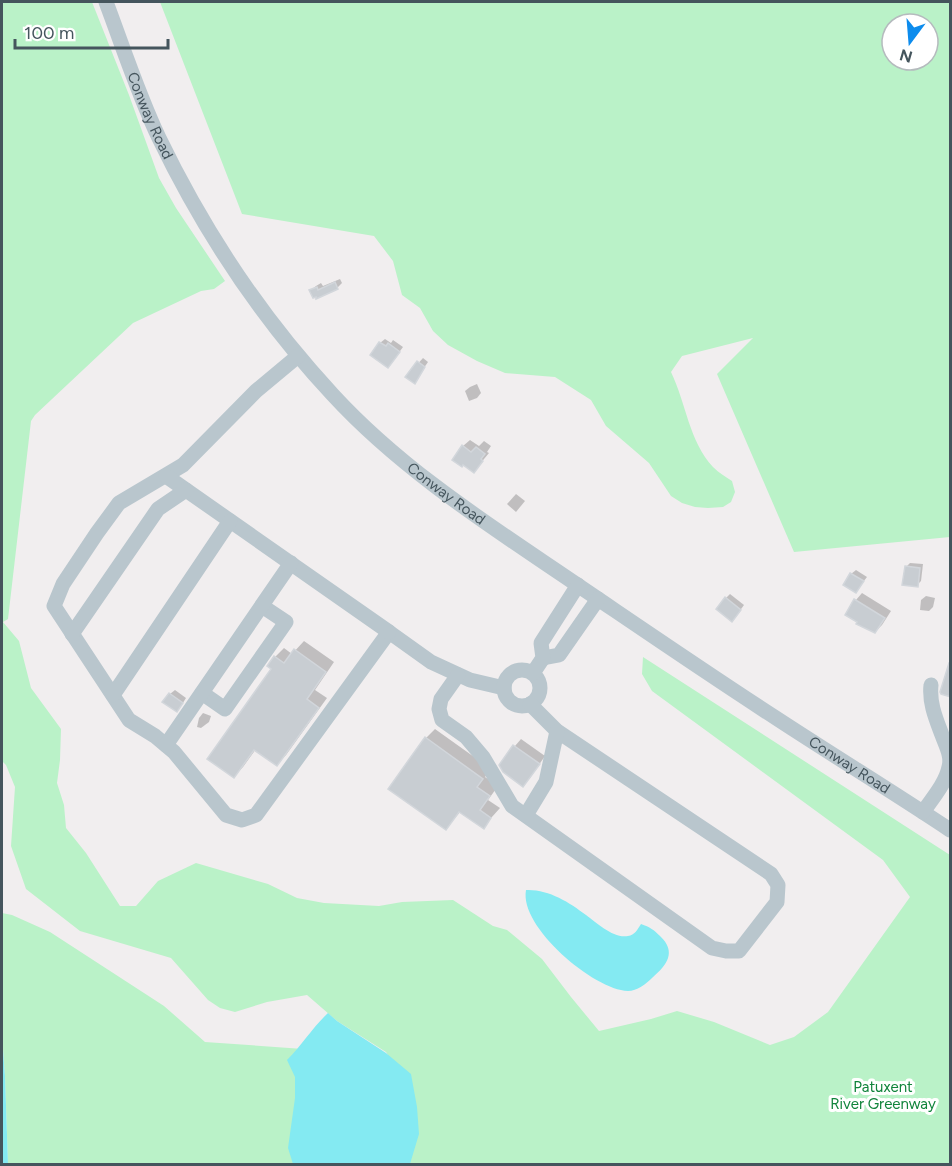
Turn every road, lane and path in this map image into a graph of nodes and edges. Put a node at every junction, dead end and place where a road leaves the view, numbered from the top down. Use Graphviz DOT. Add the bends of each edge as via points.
graph roads {
  1 [pos="106,2"];
  2 [pos="298,356"];
  3 [pos="165,476"];
  4 [pos="186,490"];
  5 [pos="230,521"];
  6 [pos="291,564"];
  7 [pos="578,585"];
  8 [pos="598,599"];
  9 [pos="262,606"];
  10 [pos="389,632"];
  11 [pos="72,634"];
  12 [pos="543,658"];
  13 [pos="532,673"];
  14 [pos="458,675"];
  15 [pos="931,685"];
  16 [pos="504,688"];
  17 [pos="202,693"];
  18 [pos="113,695"];
  19 [pos="530,704"];
  20 [pos="557,731"];
  21 [pos="166,745"];
  22 [pos="923,812"];
  23 [pos="526,815"];
  24 [pos="951,830"];
  1 -- 2 [label="street, Conway Road" via="158,137 187,192 246,287"];
  2 -- 3 [label="street" via="256,391 183,465"];
  2 -- 7 [label="street, Conway Road" via="371,433 421,476"];
  3 -- 4 [label="street"];
  3 -- 11 [label="street" via="119,503 63,584 54,606"];
  4 -- 5 [label="street"];
  4 -- 11 [label="street" via="159,509"];
  5 -- 6 [label="street"];
  5 -- 18 [label="street"];
  6 -- 9 [label="street"];
  6 -- 10 [label="street"];
  7 -- 8 [label="street, Conway Road"];
  7 -- 12 [label="street" via="542,643"];
  8 -- 12 [label="street" via="559,655"];
  8 -- 22 [label="street, Conway Road"];
  9 -- 17 [label="street"];
  9 -- 17 [label="street" via="286,622 225,709"];
  10 -- 14 [label="street" via="431,662"];
  10 -- 21 [label="street" via="256,815 242,820 226,815"];
  11 -- 18 [label="street"];
  12 -- 13 [label="street"];
  13 -- 16 [label="street" via="522,669 511,673"];
  13 -- 19 [label="street" via="540,689"];
  14 -- 16 [label="street"];
  14 -- 23 [label="street" via="441,699 442,720 466,737 483,757 512,806"];
  15 -- 22 [label="street" via="932,708 950,760 949,769"];
  16 -- 19 [label="street" via="512,702"];
  17 -- 21 [label="street"];
  18 -- 21 [label="street" via="129,720"];
  19 -- 20 [label="street"];
  20 -- 23 [label="street" via="546,782"];
  20 -- 23 [label="street" via="771,874 778,885 777,902 739,951 712,948"];
  22 -- 24 [label="street, Conway Road"];
}
